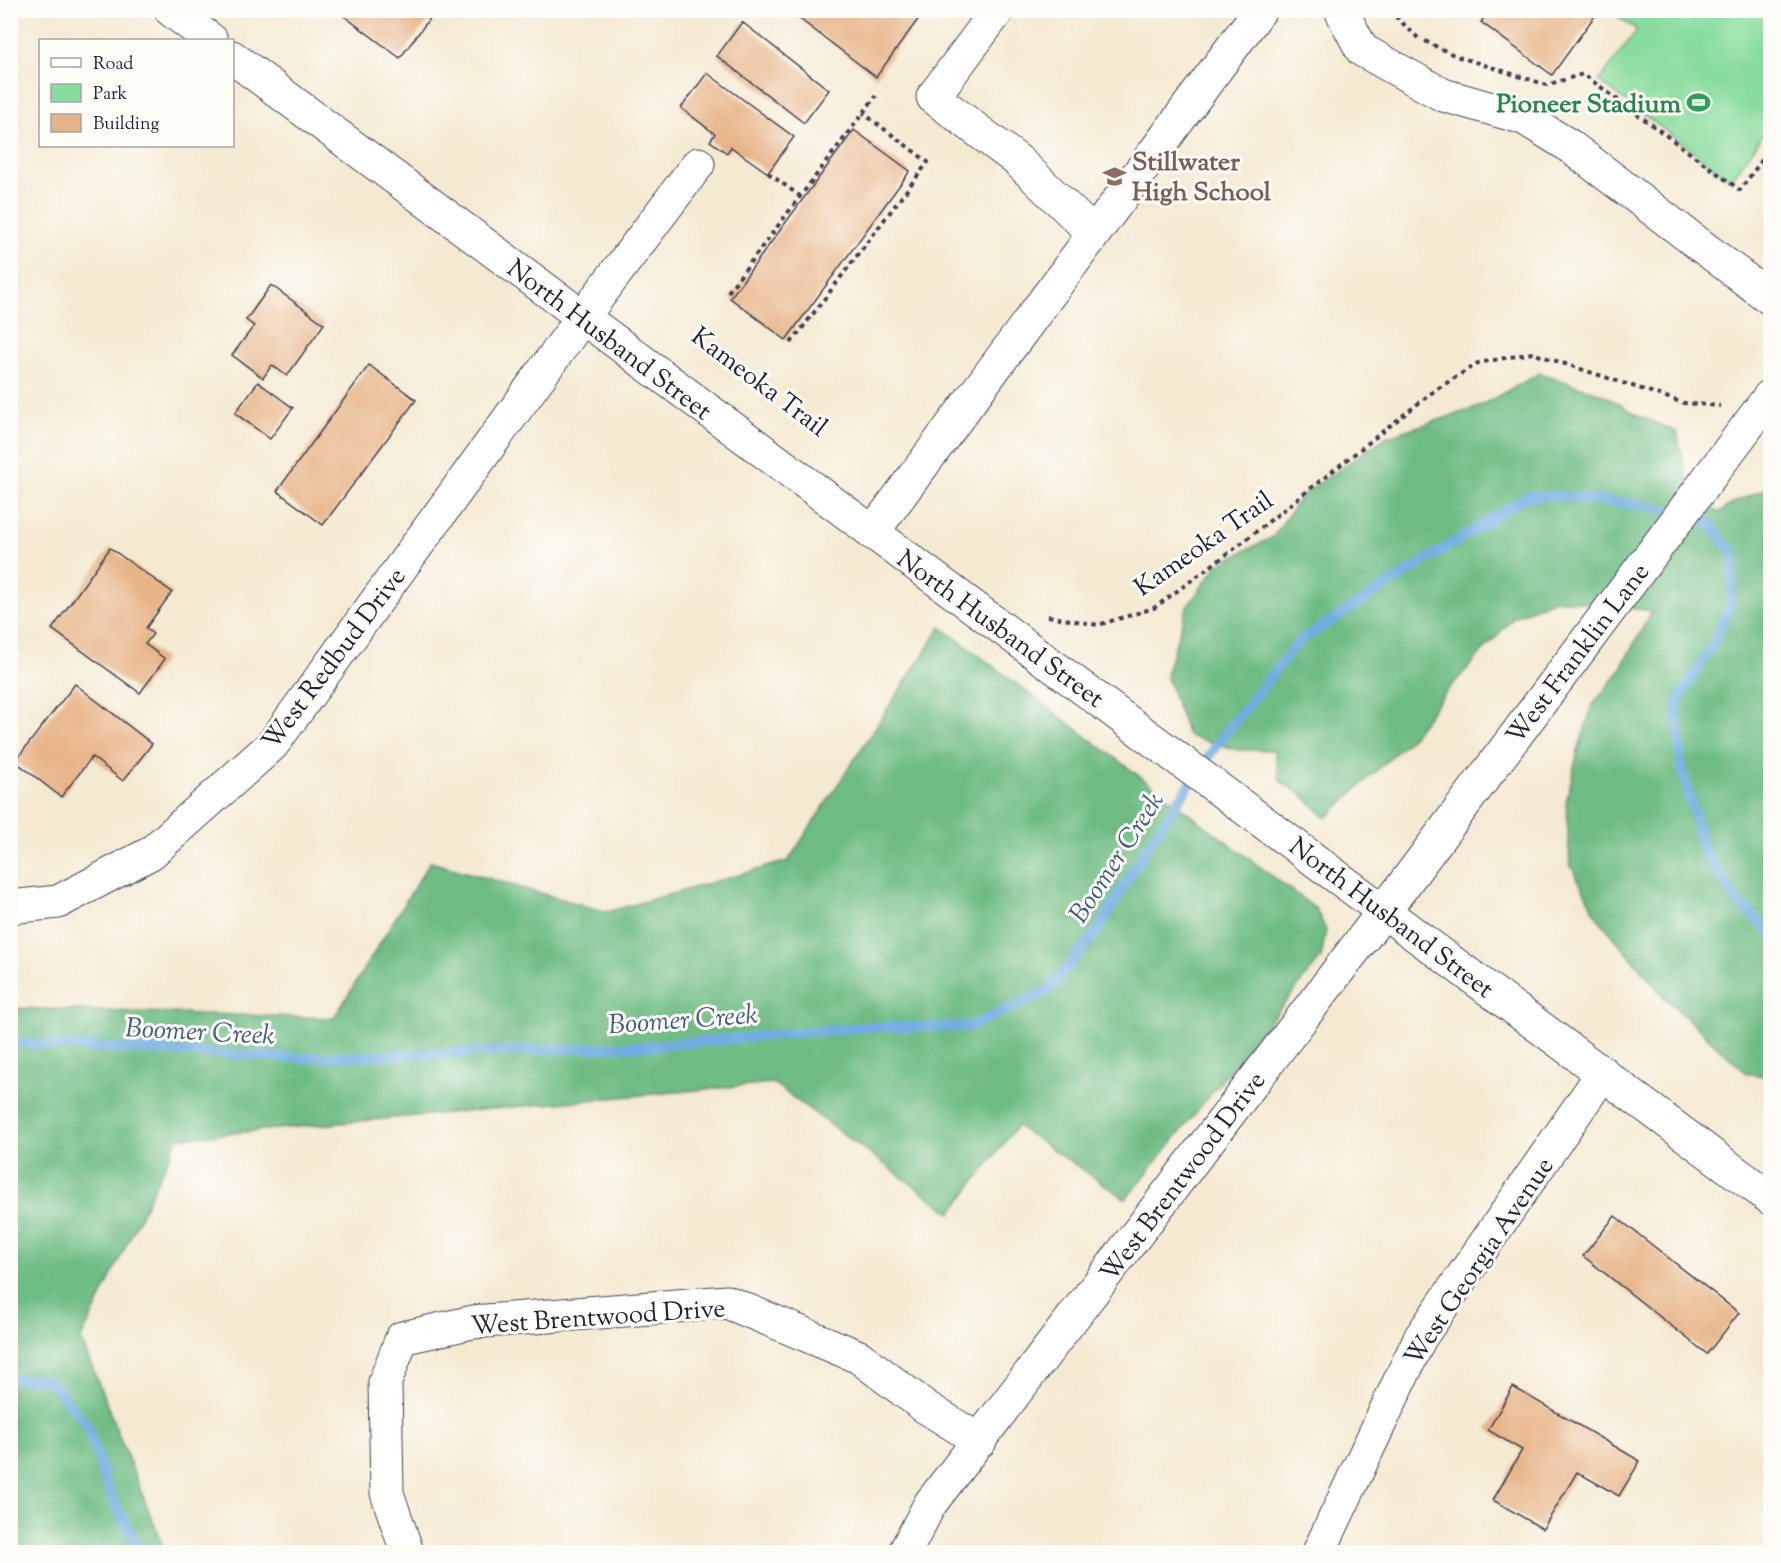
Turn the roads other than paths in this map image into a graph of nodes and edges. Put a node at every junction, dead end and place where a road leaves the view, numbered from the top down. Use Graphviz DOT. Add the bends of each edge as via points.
graph roads {
  1 [pos="171,10"];
  2 [pos="998,10"];
  3 [pos="1260,10"];
  4 [pos="1341,10"];
  5 [pos="210,39"];
  6 [pos="234,58"];
  7 [pos="698,164"];
  8 [pos="1093,233"];
  9 [pos="1770,298"];
  10 [pos="582,318"];
  11 [pos="1761,408"];
  12 [pos="872,533"];
  13 [pos="10,907"];
  14 [pos="1384,911"];
  15 [pos="1603,1073"];
  16 [pos="1770,1198"];
  17 [pos="980,1441"];
  18 [pos="407,1552"];
  19 [pos="905,1552"];
  20 [pos="1319,1552"];
  1 -- 5 [label="street"];
  2 -- 8 [label="street" via="933,97 1017,159"];
  3 -- 8 [label="street"];
  4 -- 9 [label="street" via="1362,50 1443,95 1524,118 1568,145"];
  6 -- 10 [label="street, North Husband Street"];
  7 -- 10 [label="street, West Redbud Drive"];
  8 -- 12 [label="street"];
  10 -- 12 [label="street, North Husband Street"];
  10 -- 13 [label="street, West Redbud Drive" via="272,745 151,853 58,902"];
  11 -- 14 [label="street, West Franklin Lane"];
  12 -- 14 [label="street, North Husband Street"];
  14 -- 15 [label="street, North Husband Street"];
  14 -- 17 [label="street, West Brentwood Drive"];
  15 -- 16 [label="street, North Husband Street"];
  15 -- 20 [label="street, West Georgia Avenue" via="1420,1338"];
  17 -- 18 [label="street, West Brentwood Drive" via="924,1406 859,1357 727,1302 473,1323 402,1338 385,1383 387,1493"];
  17 -- 19 [label="street, West Brentwood Drive" via="930,1504"];
}
